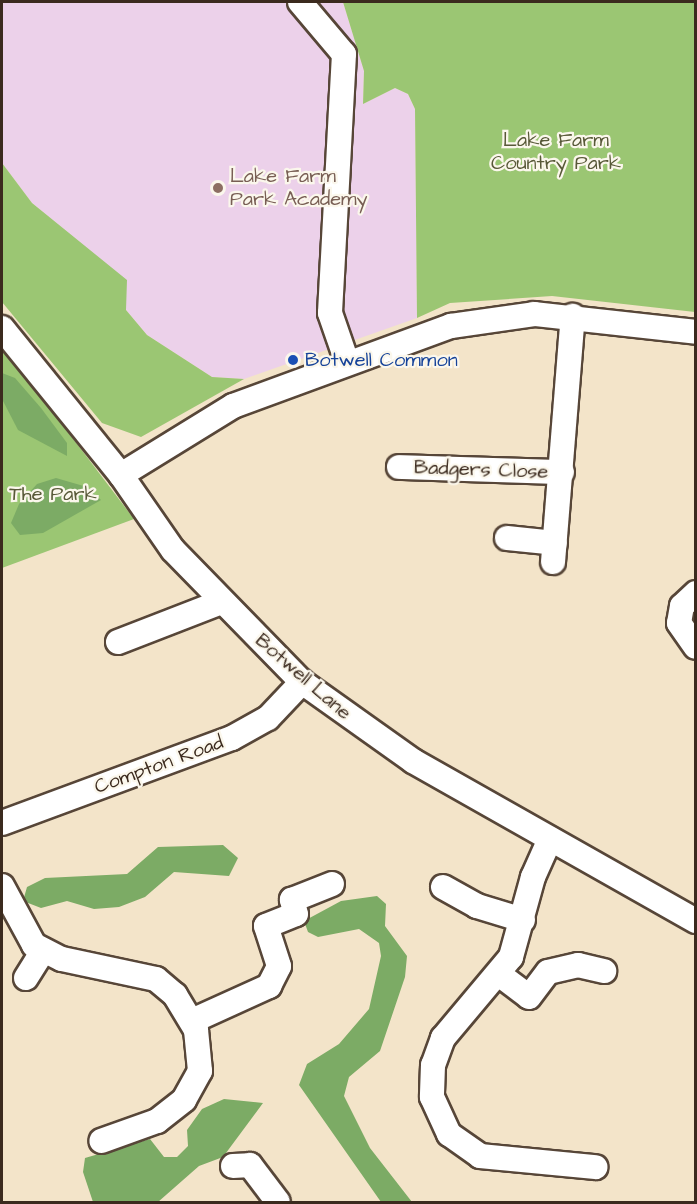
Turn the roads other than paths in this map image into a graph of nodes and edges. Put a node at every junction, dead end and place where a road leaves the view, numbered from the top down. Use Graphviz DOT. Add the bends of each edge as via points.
graph roads {
  1 [pos="300,2"];
  2 [pos="573,316"];
  3 [pos="2,328"];
  4 [pos="696,332"];
  5 [pos="347,362"];
  6 [pos="399,467"];
  7 [pos="562,472"];
  8 [pos="122,475"];
  9 [pos="507,538"];
  10 [pos="696,593"];
  11 [pos="221,603"];
  12 [pos="118,642"];
  13 [pos="696,647"];
  14 [pos="302,682"];
  15 [pos="2,823"];
  16 [pos="550,839"];
  17 [pos="332,884"];
  18 [pos="2,886"];
  19 [pos="443,886"];
  20 [pos="523,920"];
  21 [pos="696,921"];
  22 [pos="43,951"];
  23 [pos="604,971"];
  24 [pos="500,975"];
  25 [pos="26,978"];
  26 [pos="192,1021"];
  27 [pos="101,1141"];
  28 [pos="233,1166"];
  29 [pos="595,1167"];
  30 [pos="278,1203"];
  1 -- 5 [label="street" via="344,54 330,313"];
  2 -- 4 [label="street"];
  2 -- 5 [label="street" via="534,314 451,326"];
  2 -- 7 [label="street, Badgers Close"];
  3 -- 8 [label="street, Botwell Lane"];
  5 -- 8 [label="street" via="213,415"];
  6 -- 7 [label="street, Badgers Close"];
  7 -- 9 [label="street, Badgers Close" via="554,552"];
  8 -- 11 [label="street, Botwell Lane" via="156,529"];
  10 -- 13 [label="street" via="682,606 679,623"];
  11 -- 12 [label="street"];
  11 -- 14 [label="street, Botwell Lane"];
  14 -- 15 [label="street, Compton Road" via="268,718 232,738"];
  14 -- 16 [label="street, Botwell Lane" via="380,740"];
  16 -- 20 [label="street" via="532,877"];
  16 -- 21 [label="street, Botwell Lane"];
  17 -- 26 [label="street" via="292,900 296,914 267,926 279,966 270,986"];
  18 -- 22 [label="street" via="23,933"];
  19 -- 20 [label="street" via="477,906"];
  20 -- 24 [label="street"];
  22 -- 25 [label="street"];
  22 -- 26 [label="street" via="156,979 175,995"];
  23 -- 24 [label="street" via="578,965 548,972 529,997"];
  24 -- 29 [label="street" via="441,1044 431,1077 438,1118 456,1141 489,1159"];
  26 -- 27 [label="street" via="201,1062 184,1101 157,1121"];
  28 -- 30 [label="street" via="250,1165"];
}
